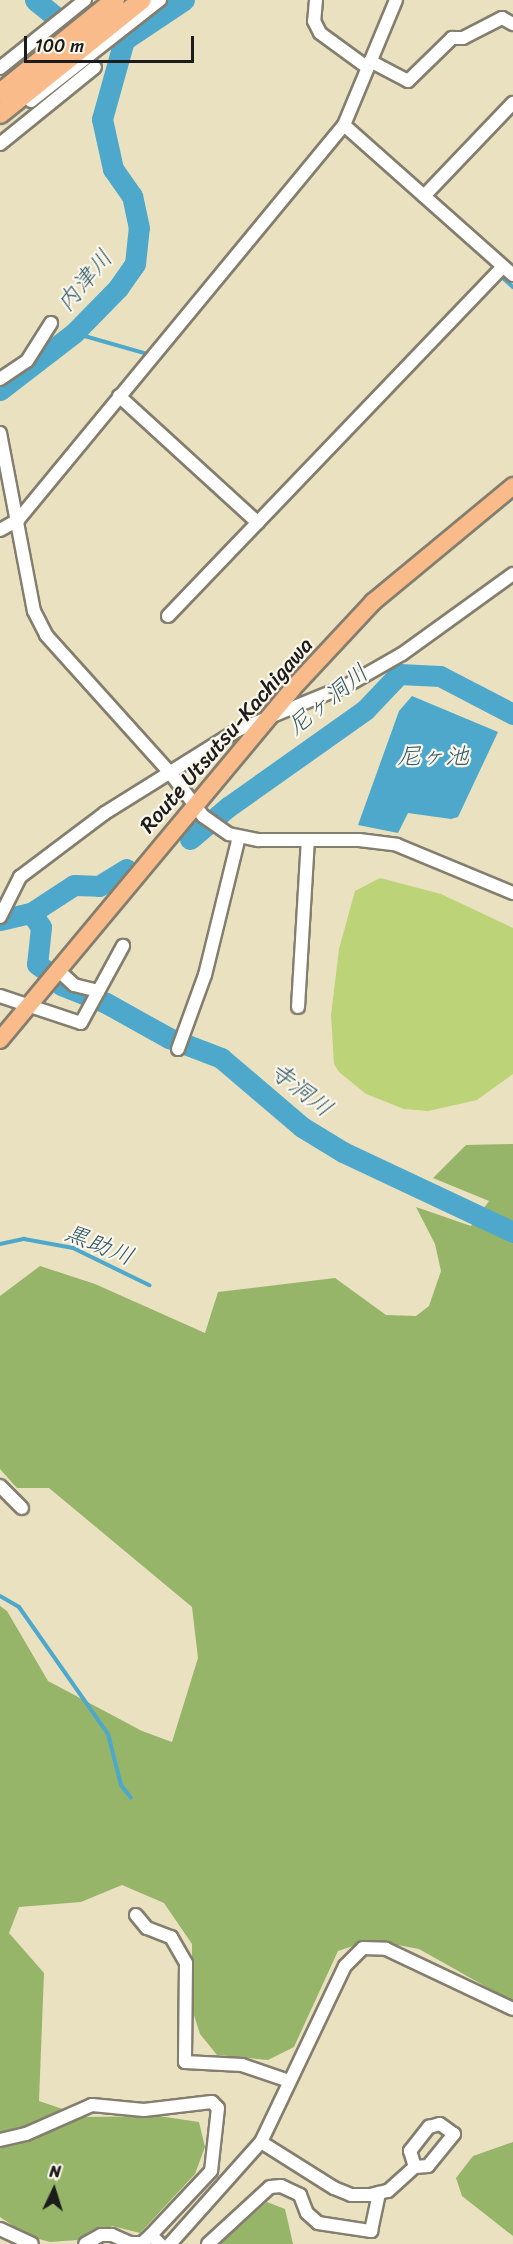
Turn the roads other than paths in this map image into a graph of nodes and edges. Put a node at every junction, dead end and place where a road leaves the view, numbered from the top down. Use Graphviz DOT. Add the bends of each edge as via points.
graph roads {
  1 [pos="85,0"];
  2 [pos="142,0"];
  3 [pos="160,0"];
  4 [pos="316,0"];
  5 [pos="396,0"];
  6 [pos="109,5"];
  7 [pos="513,24"];
  8 [pos="369,64"];
  9 [pos="94,67"];
  10 [pos="0,68"];
  11 [pos="0,93"];
  12 [pos="31,101"];
  13 [pos="513,103"];
  14 [pos="0,114"];
  15 [pos="344,125"];
  16 [pos="0,144"];
  17 [pos="424,196"];
  18 [pos="503,267"];
  19 [pos="513,275"];
  20 [pos="51,324"];
  21 [pos="0,379"];
  22 [pos="119,396"];
  23 [pos="1,437"];
  24 [pos="513,486"];
  25 [pos="18,520"];
  26 [pos="258,523"];
  27 [pos="0,530"];
  28 [pos="513,574"];
  29 [pos="168,615"];
  30 [pos="269,716"];
  31 [pos="171,774"];
  32 [pos="199,811"];
  33 [pos="238,837"];
  34 [pos="308,840"];
  35 [pos="513,893"];
  36 [pos="0,917"];
  37 [pos="123,946"];
  38 [pos="58,970"];
  39 [pos="98,991"];
  40 [pos="0,996"];
  41 [pos="29,1004"];
  42 [pos="298,1007"];
  43 [pos="0,1040"];
  44 [pos="178,1048"];
  45 [pos="0,1486"];
  46 [pos="22,1508"];
  47 [pos="136,1915"];
  48 [pos="513,2009"];
  49 [pos="289,2081"];
  50 [pos="0,2140"];
  51 [pos="261,2142"];
  52 [pos="415,2167"];
  53 [pos="379,2193"];
  54 [pos="0,2229"];
  55 [pos="156,2240"];
  56 [pos="32,2244"];
  57 [pos="85,2244"];
  58 [pos="170,2244"];
  59 [pos="208,2244"];
  1 -- 10 [label="street"];
  2 -- 14 [label="highway"];
  3 -- 12 [label="street"];
  4 -- 8 [label="street" via="314,21 320,33"];
  5 -- 8 [label="street"];
  6 -- 11 [label="highway"];
  7 -- 8 [label="street" via="502,18 464,38 452,38 408,81"];
  8 -- 15 [label="street"];
  9 -- 16 [label="street"];
  13 -- 17 [label="street"];
  15 -- 17 [label="street"];
  15 -- 22 [label="street"];
  17 -- 18 [label="street"];
  18 -- 19 [label="street"];
  18 -- 26 [label="street"];
  20 -- 21 [label="street" via="27,361"];
  22 -- 25 [label="street"];
  22 -- 26 [label="street"];
  23 -- 25 [label="street"];
  24 -- 30 [label="main road, Route Utsutsu-Kachigawa" via="373,602"];
  25 -- 27 [label="street"];
  25 -- 31 [label="street" via="34,611 46,635"];
  26 -- 29 [label="street"];
  28 -- 30 [label="street" via="402,654 346,686"];
  30 -- 31 [label="street" via="238,730"];
  30 -- 32 [label="main road, Route Utsutsu-Kachigawa"];
  31 -- 32 [label="street"];
  31 -- 36 [label="street" via="105,813 20,877"];
  32 -- 33 [label="street" via="214,825"];
  32 -- 38 [label="main road, Route Utsutsu-Kachigawa"];
  33 -- 34 [label="street"];
  33 -- 44 [label="street" via="205,975"];
  34 -- 35 [label="street" via="397,845"];
  34 -- 42 [label="street"];
  37 -- 39 [label="street"];
  38 -- 39 [label="street" via="74,985"];
  38 -- 41 [label="main road, Route Utsutsu-Kachigawa"];
  39 -- 41 [label="street" via="81,1023"];
  40 -- 41 [label="street"];
  41 -- 43 [label="main road, Route Utsutsu-Kachigawa"];
  45 -- 46 [label="street"];
  47 -- 49 [label="street" via="147,1928 171,1937 186,1963 185,2062 242,2066"];
  48 -- 49 [label="street" via="386,1949 363,1948 345,1966"];
  49 -- 51 [label="street"];
  50 -- 55 [label="street" via="26,2134 92,2105 144,2110 212,2102 218,2108 211,2171"];
  51 -- 53 [label="street" via="334,2188 351,2195"];
  51 -- 58 [label="street"];
  52 -- 53 [label="street" via="388,2191"];
  53 -- 59 [label="street" via="371,2231 318,2223 307,2213 300,2195 281,2186 270,2187"];
  54 -- 56 [label="street"];
  55 -- 57 [label="street" via="130,2243 101,2235"];
}
